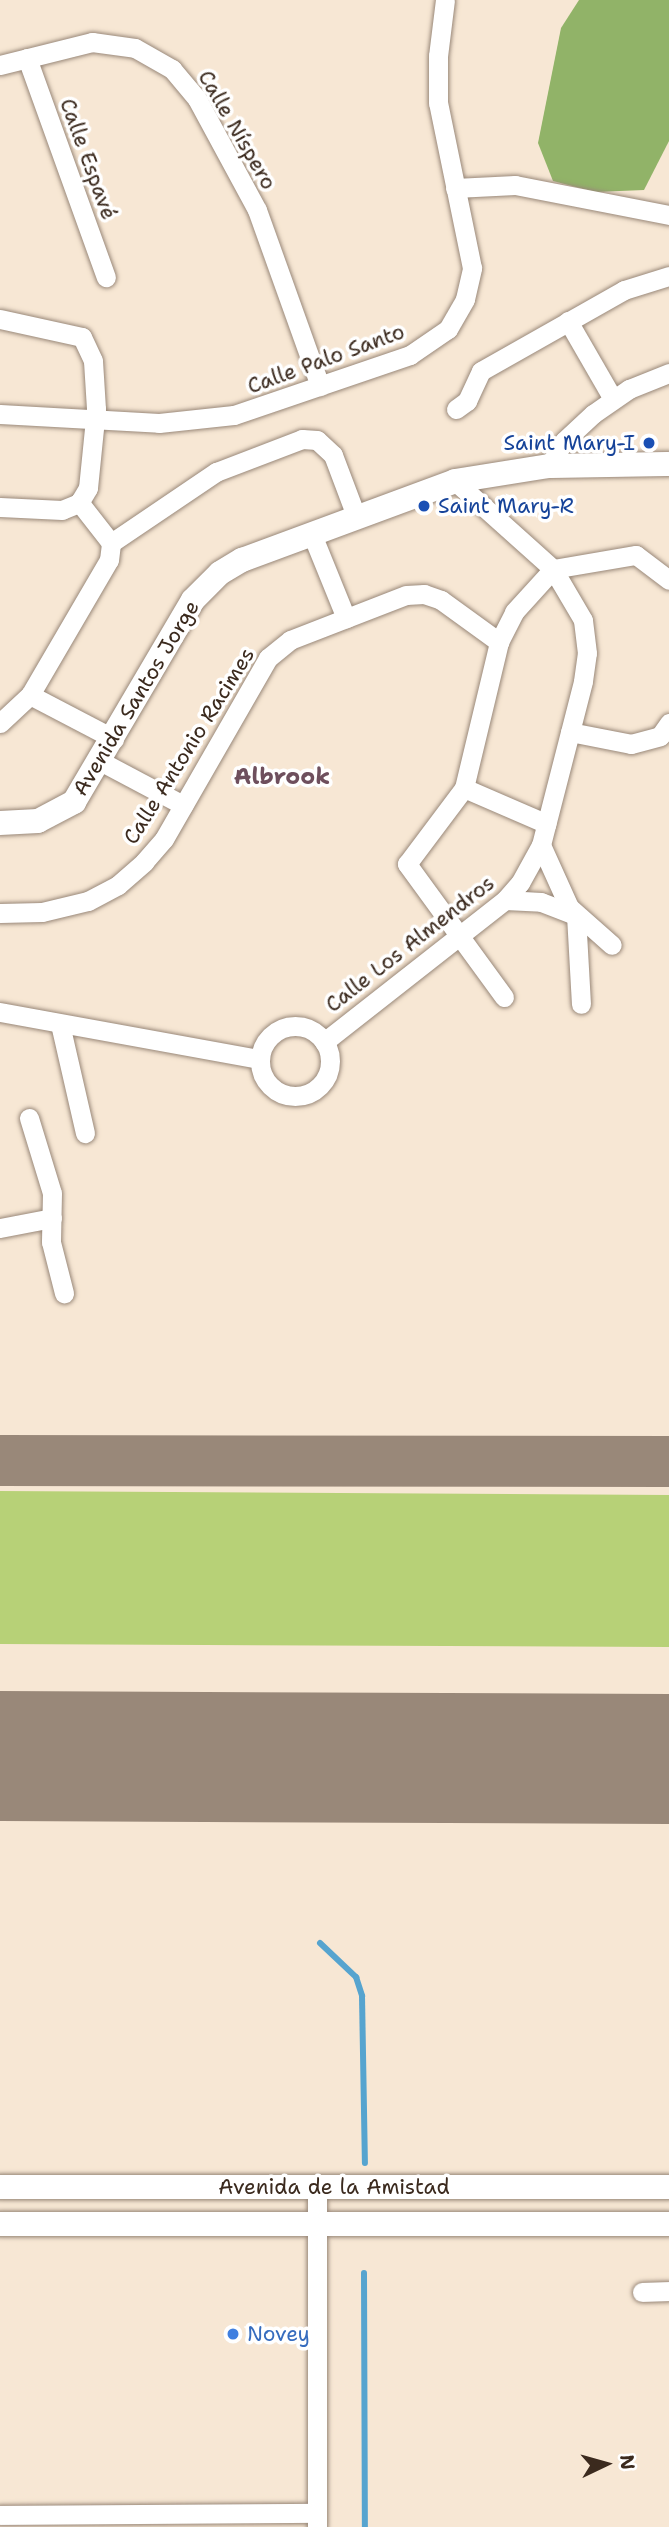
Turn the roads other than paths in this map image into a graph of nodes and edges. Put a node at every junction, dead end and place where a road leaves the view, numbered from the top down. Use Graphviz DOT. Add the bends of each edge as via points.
graph roads {
  1 [pos="445,0"];
  2 [pos="27,58"];
  3 [pos="0,65"];
  4 [pos="455,188"];
  5 [pos="669,215"];
  6 [pos="669,276"];
  7 [pos="106,277"];
  8 [pos="0,318"];
  9 [pos="568,321"];
  10 [pos="669,373"];
  11 [pos="320,386"];
  12 [pos="613,399"];
  13 [pos="456,409"];
  14 [pos="0,414"];
  15 [pos="95,420"];
  16 [pos="669,464"];
  17 [pos="549,466"];
  18 [pos="455,481"];
  19 [pos="79,502"];
  20 [pos="0,507"];
  21 [pos="356,516"];
  22 [pos="311,532"];
  23 [pos="111,542"];
  24 [pos="553,569"];
  25 [pos="669,580"];
  26 [pos="345,618"];
  27 [pos="499,642"];
  28 [pos="30,695"];
  29 [pos="0,723"];
  30 [pos="669,723"];
  31 [pos="570,732"];
  32 [pos="114,739"];
  33 [pos="102,762"];
  34 [pos="464,788"];
  35 [pos="183,805"];
  36 [pos="0,823"];
  37 [pos="547,824"];
  38 [pos="541,845"];
  39 [pos="505,901"];
  40 [pos="0,913"];
  41 [pos="576,915"];
  42 [pos="457,937"];
  43 [pos="612,945"];
  44 [pos="504,997"];
  45 [pos="581,1004"];
  46 [pos="0,1012"];
  47 [pos="60,1024"];
  48 [pos="324,1042"];
  49 [pos="259,1059"];
  50 [pos="29,1118"];
  51 [pos="85,1133"];
  52 [pos="52,1218"];
  53 [pos="0,1228"];
  54 [pos="64,1293"];
  55 [pos="317,2186"];
  56 [pos="0,2187"];
  57 [pos="669,2187"];
  58 [pos="317,2223"];
  59 [pos="0,2224"];
  60 [pos="669,2224"];
  61 [pos="669,2291"];
  62 [pos="642,2292"];
  63 [pos="0,2515"];
  64 [pos="58,2517"];
  65 [pos="317,2520"];
  66 [pos="34,2527"];
  1 -- 4 [label="street, Calle Palo Santo" via="438,103"];
  2 -- 3 [label="street, Calle Níspero"];
  2 -- 7 [label="street, Calle Espavé"];
  2 -- 11 [label="street, Calle Níspero" via="82,43 113,43 149,54 182,79 257,210"];
  4 -- 5 [label="street" via="515,186"];
  4 -- 11 [label="street, Calle Palo Santo" via="471,268 465,299 449,329 418,351"];
  6 -- 9 [label="street" via="624,290"];
  8 -- 15 [label="street" via="82,337 93,361"];
  9 -- 12 [label="street"];
  9 -- 13 [label="street" via="481,371 467,401"];
  10 -- 12 [label="street"];
  11 -- 15 [label="street, Calle Palo Santo" via="209,419"];
  12 -- 17 [label="street" via="564,441"];
  14 -- 15 [label="street, Calle Palo Santo"];
  15 -- 19 [label="street" via="88,488"];
  16 -- 17 [label="main road, Avenida Santos Jorge"];
  17 -- 18 [label="main road, Avenida Santos Jorge"];
  18 -- 21 [label="main road, Avenida Santos Jorge"];
  18 -- 24 [label="street, Calle Los Almendros"];
  19 -- 20 [label="street" via="62,510"];
  19 -- 23 [label="street"];
  21 -- 22 [label="main road, Avenida Santos Jorge"];
  21 -- 23 [label="street" via="329,450 317,440 302,439 216,472"];
  22 -- 26 [label="street"];
  22 -- 32 [label="main road, Avenida Santos Jorge" via="242,560 203,588"];
  23 -- 28 [label="street" via="109,559"];
  24 -- 25 [label="street" via="636,555"];
  24 -- 27 [label="street" via="514,612"];
  24 -- 31 [label="street, Calle Los Almendros" via="583,620 586,642 583,681"];
  26 -- 27 [label="street, Calle Antonio Racimes" via="406,595 424,594 441,600"];
  26 -- 35 [label="street, Calle Antonio Racimes" via="290,640 268,658"];
  27 -- 34 [label="street"];
  28 -- 29 [label="street"];
  28 -- 32 [label="street"];
  30 -- 31 [label="street" via="660,736 631,744"];
  31 -- 37 [label="street, Calle Los Almendros"];
  32 -- 33 [label="main road, Avenida Santos Jorge"];
  33 -- 35 [label="street"];
  33 -- 36 [label="main road, Avenida Santos Jorge" via="74,802 56,814 38,821"];
  34 -- 37 [label="street"];
  34 -- 42 [label="street" via="407,864"];
  35 -- 40 [label="street, Calle Antonio Racimes" via="164,839 118,885 88,901 42,912"];
  37 -- 38 [label="street, Calle Los Almendros"];
  38 -- 39 [label="street, Calle Los Almendros"];
  38 -- 41 [label="street" via="556,885"];
  39 -- 41 [label="street" via="541,902"];
  39 -- 42 [label="street, Calle Los Almendros"];
  41 -- 43 [label="street"];
  41 -- 45 [label="street"];
  42 -- 44 [label="street"];
  42 -- 48 [label="street, Calle Los Almendros"];
  46 -- 47 [label="street"];
  47 -- 49 [label="street"];
  47 -- 51 [label="street"];
  48 -- 49 [label="street" via="307,1028 286,1027 267,1039"];
  48 -- 49 [label="street" via="330,1065 327,1077 320,1087 298,1097 286,1096 266,1082"];
  50 -- 52 [label="street" via="52,1193"];
  52 -- 53 [label="street"];
  52 -- 54 [label="street" via="51,1242"];
  55 -- 56 [label="main road, Avenida de la Amistad"];
  55 -- 57 [label="main road, Avenida de la Amistad"];
  55 -- 58 [label="street"];
  58 -- 59 [label="main road, Avenida de la Amistad"];
  58 -- 60 [label="main road, Avenida de la Amistad"];
  58 -- 65 [label="street"];
  61 -- 62 [label="street"];
  63 -- 64 [label="street"];
  64 -- 65 [label="street"];
  64 -- 66 [label="street"];
}
